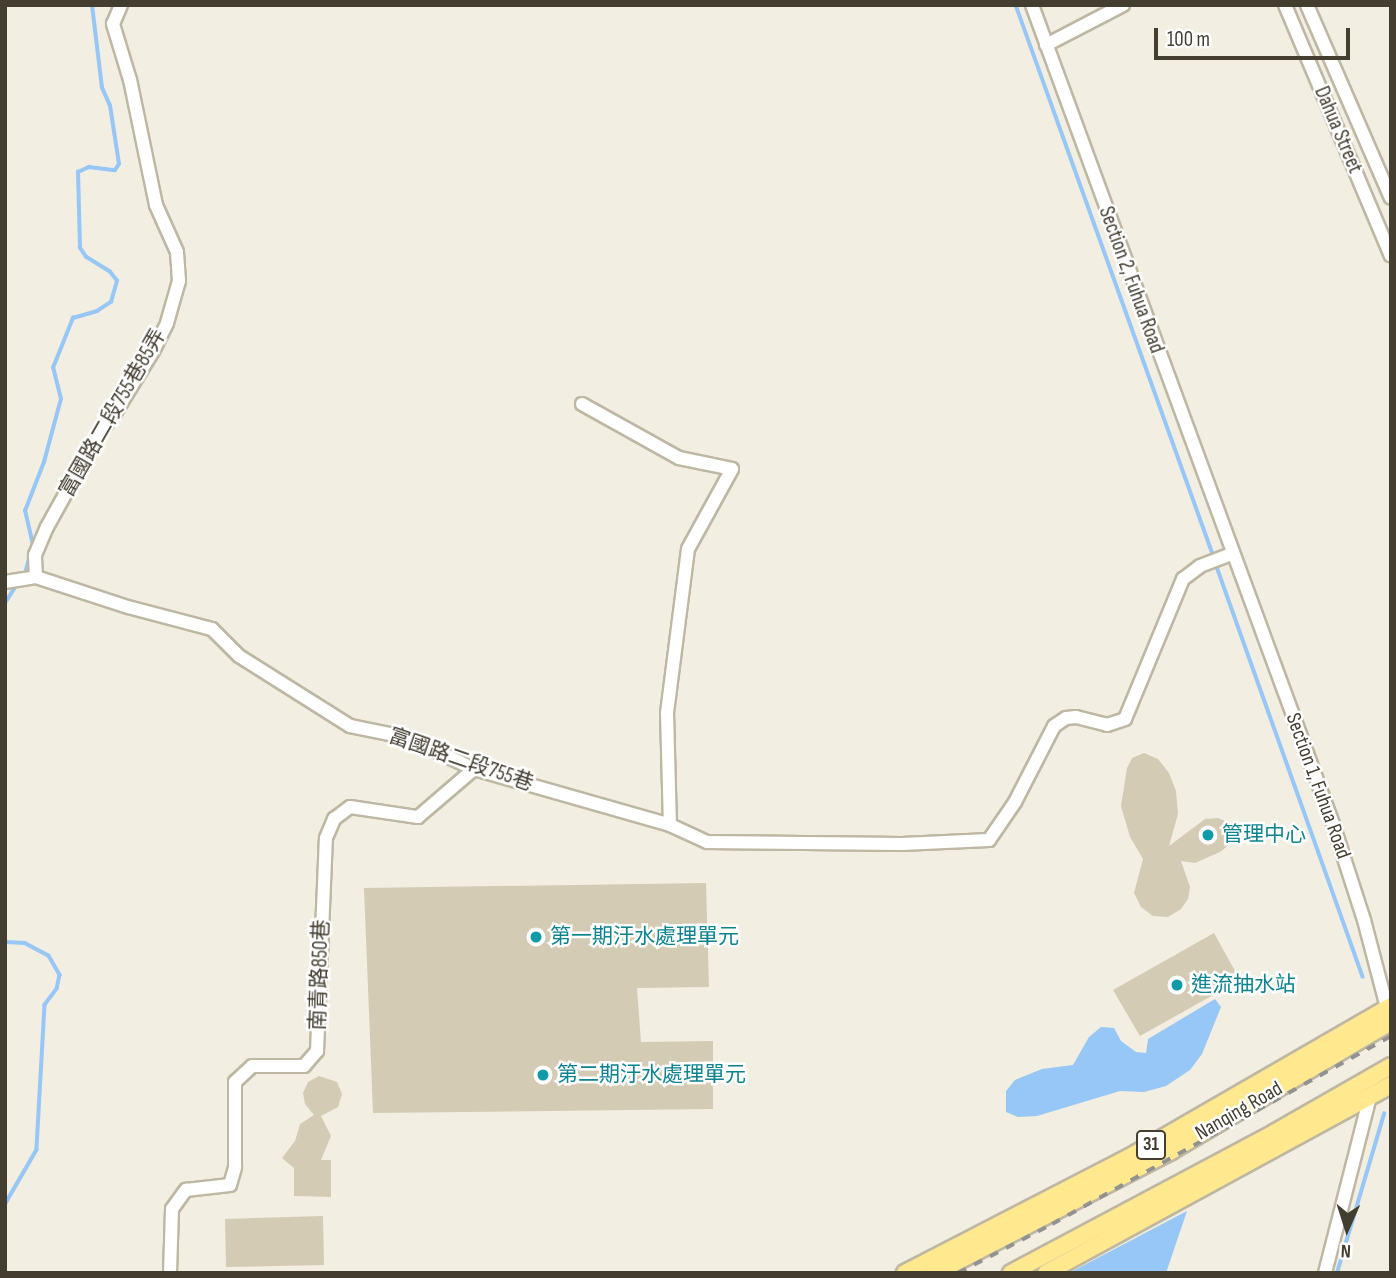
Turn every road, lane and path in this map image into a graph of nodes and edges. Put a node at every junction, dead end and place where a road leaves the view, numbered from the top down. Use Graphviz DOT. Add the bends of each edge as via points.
graph roads {
  1 [pos="121,5"];
  2 [pos="1032,5"];
  3 [pos="1123,5"];
  4 [pos="1284,5"];
  5 [pos="1307,5"];
  6 [pos="1046,45"];
  7 [pos="1385,184"];
  8 [pos="1364,192"];
  9 [pos="1391,198"];
  10 [pos="1391,256"];
  11 [pos="582,404"];
  12 [pos="1226,556"];
  13 [pos="36,577"];
  14 [pos="5,582"];
  15 [pos="474,769"];
  16 [pos="670,825"];
  17 [pos="1390,1015"];
  18 [pos="1391,1066"];
  19 [pos="1391,1085"];
  20 [pos="1370,1097"];
  21 [pos="1041,1219"];
  22 [pos="975,1236"];
  23 [pos="170,1273"];
  24 [pos="905,1273"];
  25 [pos="935,1273"];
  26 [pos="1011,1273"];
  27 [pos="1046,1273"];
  28 [pos="1325,1273"];
  1 -- 13 [label="street, 富國路二段755巷85弄" via="113,24 130,80 156,205 177,252 179,281 153,351 98,435 47,527 34,555"];
  2 -- 6 [label="street, Section 2, Fuhua Road"];
  3 -- 6 [label="street"];
  4 -- 8 [label="street, Dahua Street"];
  5 -- 7 [label="street, Dahua Street"];
  6 -- 12 [label="street, Section 2, Fuhua Road"];
  7 -- 8 [label="street"];
  7 -- 9 [label="street, Dahua Street"];
  8 -- 10 [label="street, Dahua Street"];
  11 -- 16 [label="street" via="679,458 732,469 688,549 667,712"];
  12 -- 16 [label="street, 富國路二段755巷" via="1183,579 1125,719 1107,725 1076,717 1054,726 1015,802 989,840 707,842"];
  12 -- 17 [label="street, Section 1, Fuhua Road" via="1333,824"];
  13 -- 14 [label="street, 富國路二段755巷"];
  13 -- 15 [label="street, 富國路二段755巷" via="212,629 239,656 350,726 409,738"];
  15 -- 16 [label="street, 富國路二段755巷"];
  15 -- 23 [label="street, 南青路850巷" via="418,817 350,807 334,819 326,838 317,1051 304,1066 253,1066 235,1082 235,1167 230,1185 186,1190 172,1209"];
  17 -- 21 [label="main road, Nanqing Road / 31" via="1171,1151"];
  17 -- 22 [label="main road, 31"];
  18 -- 26 [label="main road, Nanqing Road / 31"];
  19 -- 20 [label="main road"];
  20 -- 27 [label="main road"];
  20 -- 28 [label="street"];
  21 -- 22 [label="main road"];
  21 -- 25 [label="main road, Nanqing Road / 31"];
  22 -- 24 [label="main road, 31"];
}
